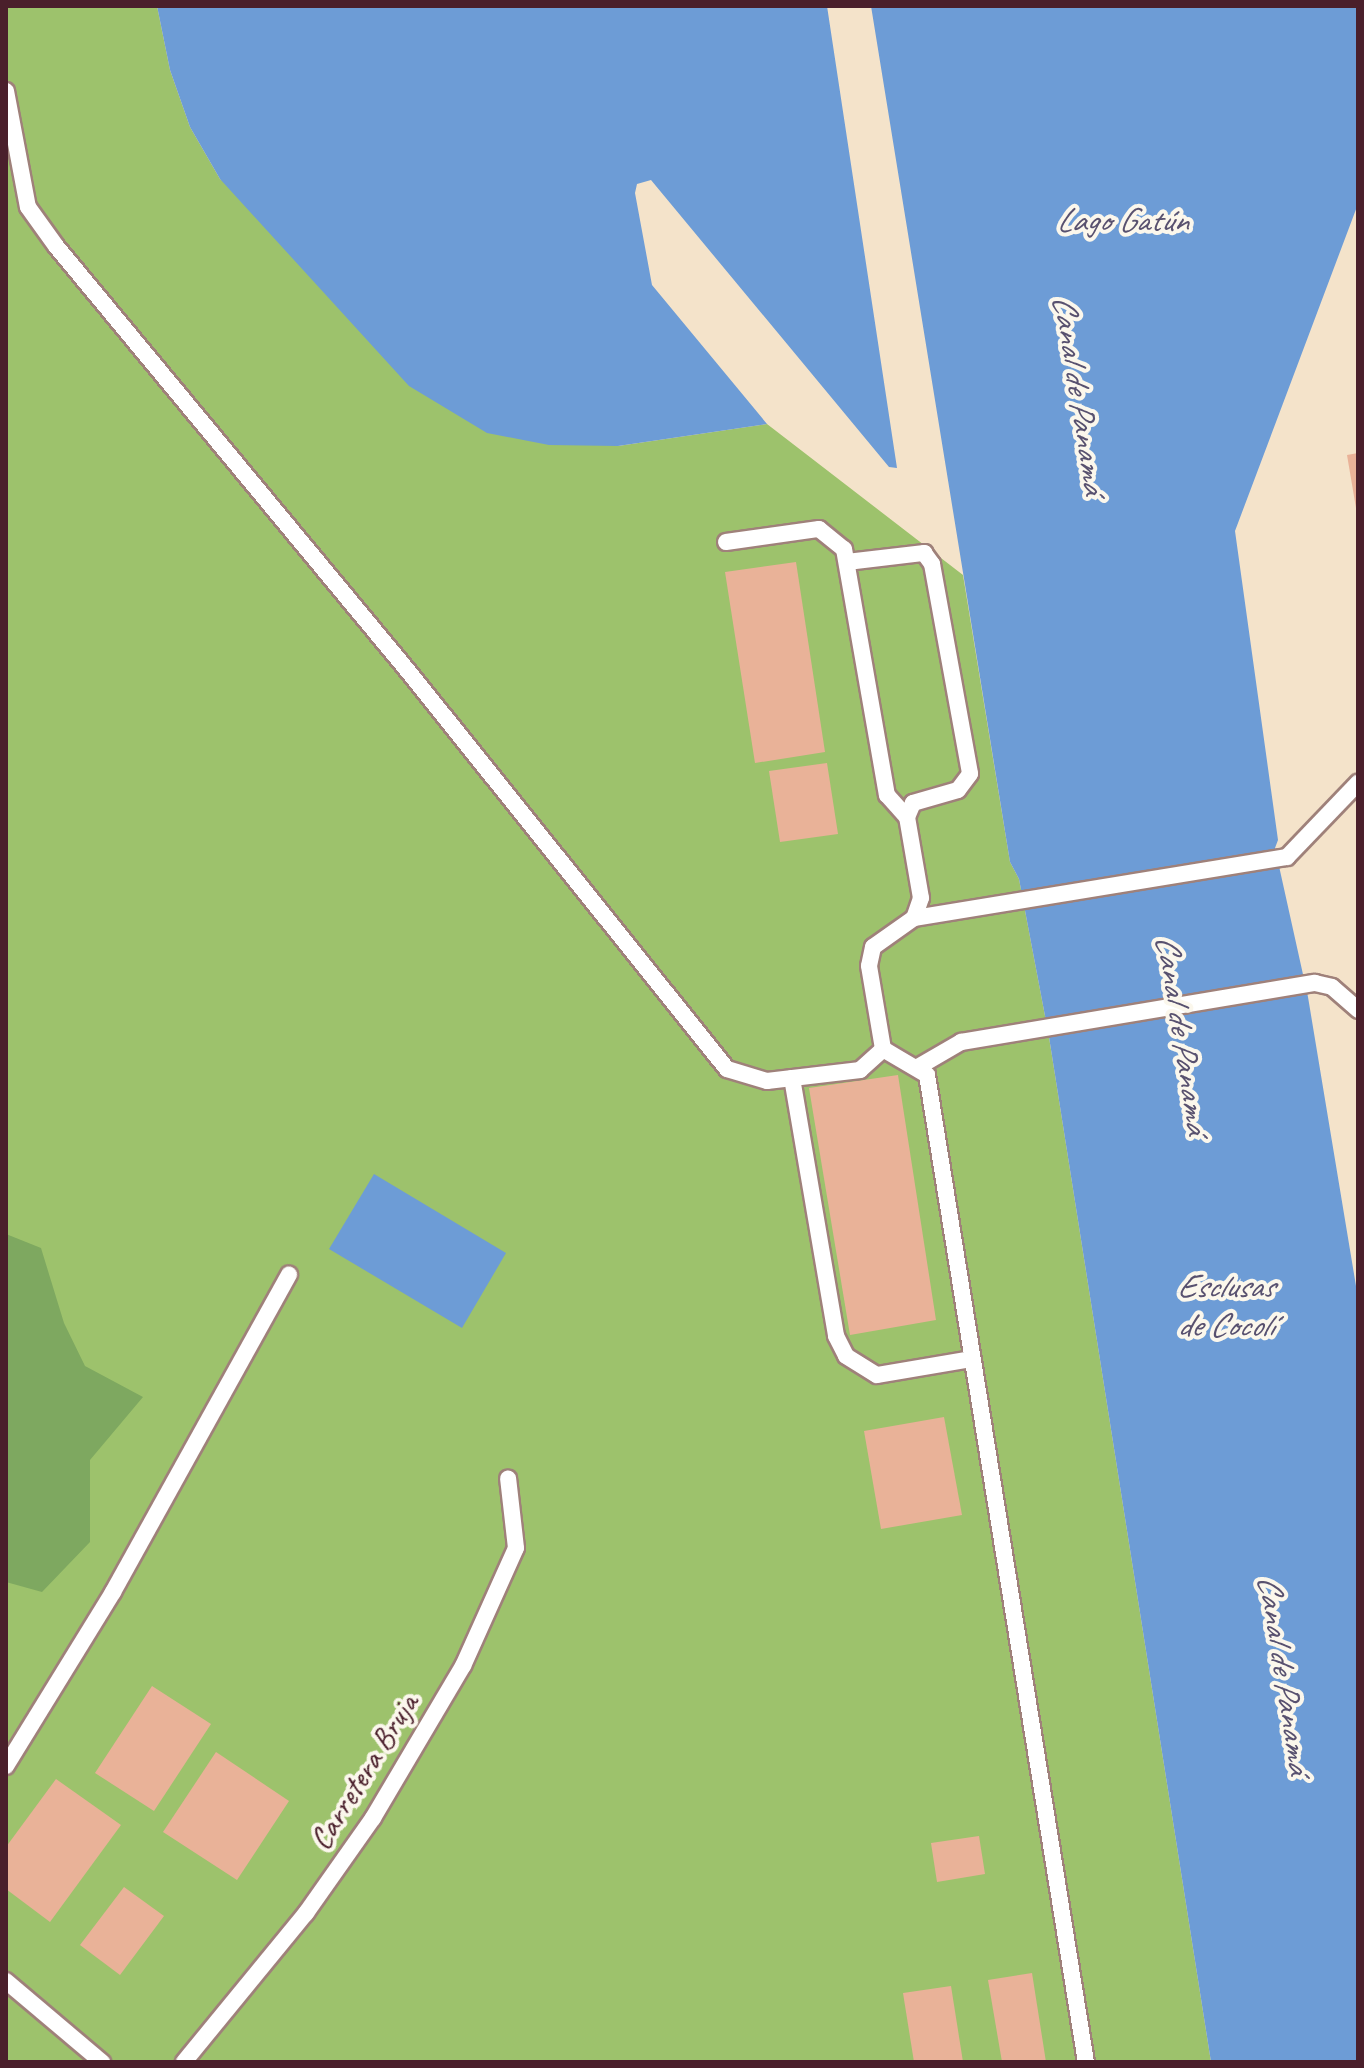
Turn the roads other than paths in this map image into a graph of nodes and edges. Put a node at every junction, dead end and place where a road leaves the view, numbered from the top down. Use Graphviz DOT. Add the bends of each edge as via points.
graph roads {
  1 [pos="6,91"];
  2 [pos="726,542"];
  3 [pos="847,562"];
  4 [pos="1358,783"];
  5 [pos="907,817"];
  6 [pos="914,918"];
  7 [pos="1358,1010"];
  8 [pos="883,1049"];
  9 [pos="918,1067"];
  10 [pos="792,1078"];
  11 [pos="289,1275"];
  12 [pos="972,1359"];
  13 [pos="508,1478"];
  14 [pos="6,1766"];
  15 [pos="6,1981"];
  16 [pos="102,2062"];
  17 [pos="184,2062"];
  18 [pos="1086,2062"];
  1 -- 10 [label="lane" via="28,207 56,246 408,671 709,1049 727,1069 747,1079"];
  2 -- 3 [label="lane" via="819,529 844,549"];
  3 -- 5 [label="lane" via="887,795"];
  3 -- 5 [label="lane" via="924,553 932,564 970,774 958,790 913,803"];
  4 -- 6 [label="lane" via="1287,857"];
  5 -- 6 [label="lane" via="921,898"];
  6 -- 8 [label="lane" via="873,947 869,966"];
  7 -- 9 [label="lane" via="1332,987 1315,983 961,1042"];
  8 -- 9 [label="lane"];
  8 -- 10 [label="lane" via="860,1070"];
  9 -- 12 [label="lane" via="927,1075"];
  10 -- 12 [label="lane" via="836,1336 846,1356 877,1375"];
  11 -- 14 [label="lane" via="113,1592"];
  12 -- 18 [label="lane"];
  13 -- 17 [label="lane, Carretera Bruja" via="516,1548 463,1666 373,1818 315,1901"];
  15 -- 16 [label="lane"];
}
